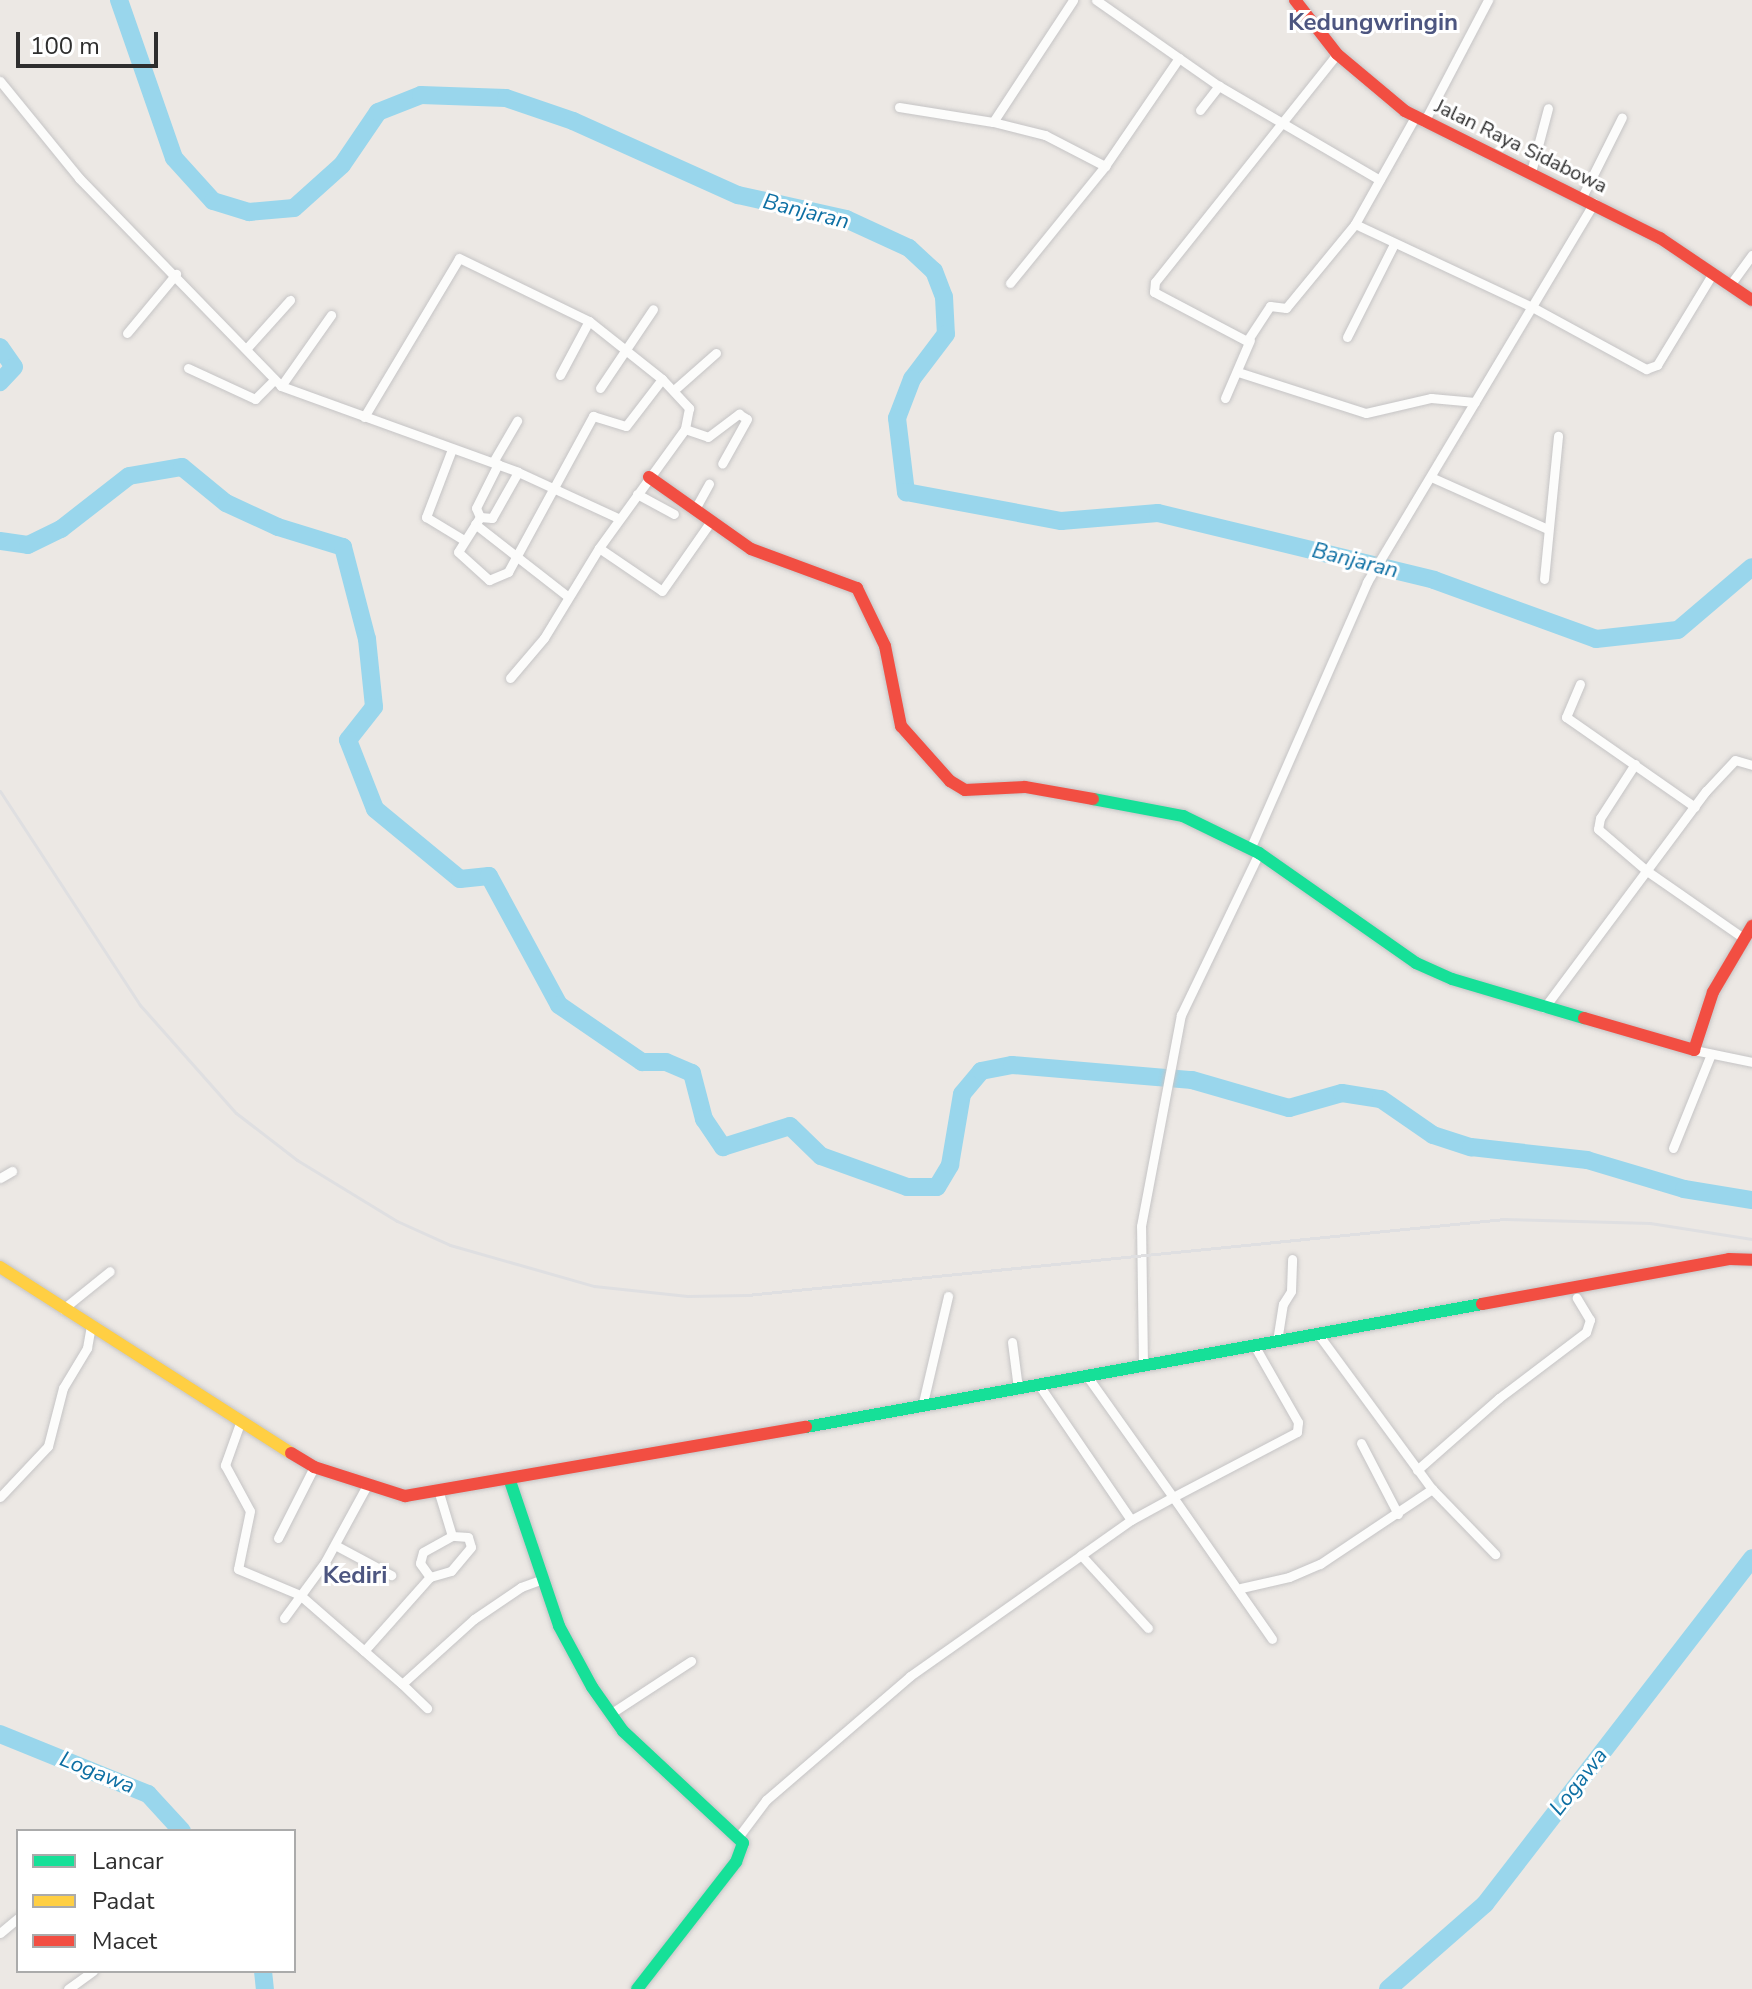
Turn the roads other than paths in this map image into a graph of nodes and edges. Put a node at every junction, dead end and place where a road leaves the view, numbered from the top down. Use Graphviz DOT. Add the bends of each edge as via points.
graph roads {
  1 [pos="1073,0"];
  2 [pos="1096,0"];
  3 [pos="1295,0"];
  4 [pos="1488,0"];
  5 [pos="1337,54"];
  6 [pos="1179,58"];
  7 [pos="0,81"];
  8 [pos="1219,86"];
  9 [pos="899,107"];
  10 [pos="1548,108"];
  11 [pos="1200,110"];
  12 [pos="1622,117"];
  13 [pos="1420,120"];
  14 [pos="993,122"];
  15 [pos="1283,122"];
  16 [pos="1105,166"];
  17 [pos="1531,172"];
  18 [pos="1380,180"];
  19 [pos="1588,200"];
  20 [pos="1355,224"];
  21 [pos="1394,244"];
  22 [pos="1752,255"];
  23 [pos="1713,273"];
  24 [pos="176,274"];
  25 [pos="1010,283"];
  26 [pos="1730,285"];
  27 [pos="290,300"];
  28 [pos="1752,300"];
  29 [pos="1534,308"];
  30 [pos="653,309"];
  31 [pos="331,315"];
  32 [pos="589,321"];
  33 [pos="127,333"];
  34 [pos="1347,337"];
  35 [pos="1250,340"];
  36 [pos="246,349"];
  37 [pos="626,350"];
  38 [pos="716,353"];
  39 [pos="188,368"];
  40 [pos="1238,372"];
  41 [pos="560,375"];
  42 [pos="662,379"];
  43 [pos="278,383"];
  44 [pos="600,388"];
  45 [pos="674,390"];
  46 [pos="1225,398"];
  47 [pos="1475,402"];
  48 [pos="364,417"];
  49 [pos="517,421"];
  50 [pos="685,429"];
  51 [pos="1558,436"];
  52 [pos="452,449"];
  53 [pos="496,463"];
  54 [pos="722,464"];
  55 [pos="518,472"];
  56 [pos="649,477"];
  57 [pos="1431,477"];
  58 [pos="709,484"];
  59 [pos="553,487"];
  60 [pos="637,494"];
  61 [pos="695,509"];
  62 [pos="674,514"];
  63 [pos="618,518"];
  64 [pos="478,521"];
  65 [pos="711,521"];
  66 [pos="1548,529"];
  67 [pos="464,540"];
  68 [pos="599,548"];
  69 [pos="516,559"];
  70 [pos="1544,579"];
  71 [pos="567,596"];
  72 [pos="510,678"];
  73 [pos="1580,684"];
  74 [pos="1635,764"];
  75 [pos="1752,765"];
  76 [pos="1695,807"];
  77 [pos="1254,851"];
  78 [pos="1647,871"];
  79 [pos="1752,926"];
  80 [pos="1745,939"];
  81 [pos="1544,1008"];
  82 [pos="1694,1050"];
  83 [pos="1711,1054"];
  84 [pos="1752,1062"];
  85 [pos="1673,1148"];
  86 [pos="12,1171"];
  87 [pos="0,1178"];
  88 [pos="1292,1259"];
  89 [pos="1752,1260"];
  90 [pos="0,1267"];
  91 [pos="110,1271"];
  92 [pos="948,1296"];
  93 [pos="1577,1298"];
  94 [pos="63,1309"];
  95 [pos="91,1326"];
  96 [pos="1318,1334"];
  97 [pos="107,1336"];
  98 [pos="1277,1341"];
  99 [pos="1012,1342"];
  100 [pos="1254,1345"];
  101 [pos="87,1348"];
  102 [pos="1143,1365"];
  103 [pos="1087,1376"];
  104 [pos="1039,1385"];
  105 [pos="1018,1388"];
  106 [pos="922,1407"];
  107 [pos="240,1423"];
  108 [pos="1361,1443"];
  109 [pos="314,1467"];
  110 [pos="1417,1470"];
  111 [pos="510,1481"];
  112 [pos="366,1487"];
  113 [pos="1432,1489"];
  114 [pos="439,1493"];
  115 [pos="0,1497"];
  116 [pos="1173,1497"];
  117 [pos="1398,1514"];
  118 [pos="1131,1520"];
  119 [pos="452,1536"];
  120 [pos="278,1538"];
  121 [pos="335,1545"];
  122 [pos="1495,1554"];
  123 [pos="1081,1555"];
  124 [pos="391,1575"];
  125 [pos="430,1577"];
  126 [pos="543,1579"];
  127 [pos="1241,1588"];
  128 [pos="300,1595"];
  129 [pos="284,1618"];
  130 [pos="1148,1628"];
  131 [pos="1272,1639"];
  132 [pos="364,1651"];
  133 [pos="691,1661"];
  134 [pos="402,1684"];
  135 [pos="427,1708"];
  136 [pos="610,1714"];
  137 [pos="739,1836"];
  138 [pos="16,1920"];
  139 [pos="0,1933"];
  140 [pos="90,1973"];
  141 [pos="68,1989"];
  142 [pos="637,1989"];
  1 -- 14 [label="street"];
  2 -- 6 [label="street"];
  3 -- 5 [label="main road, Jalan Raya Sidabowa"];
  4 -- 13 [label="street"];
  5 -- 13 [label="main road, Jalan Raya Sidabowa"];
  5 -- 15 [label="street"];
  6 -- 8 [label="street"];
  6 -- 16 [label="street"];
  7 -- 24 [label="street" via="79,178"];
  8 -- 11 [label="street"];
  8 -- 15 [label="street"];
  9 -- 14 [label="street"];
  10 -- 17 [label="street"];
  12 -- 19 [label="street"];
  13 -- 17 [label="main road, Jalan Raya Sidabowa"];
  13 -- 18 [label="street"];
  14 -- 16 [label="street" via="1045,135"];
  15 -- 18 [label="street"];
  15 -- 35 [label="street" via="1152,288 1239,341"];
  16 -- 25 [label="street"];
  17 -- 19 [label="main road, Jalan Raya Sidabowa"];
  18 -- 20 [label="street"];
  19 -- 23 [label="main road, Jalan Raya Sidabowa"];
  19 -- 29 [label="street"];
  20 -- 21 [label="street"];
  20 -- 35 [label="street" via="1286,308 1270,306"];
  21 -- 29 [label="street"];
  21 -- 34 [label="street"];
  22 -- 26 [label="street"];
  23 -- 26 [label="main road, Jalan Raya Sidabowa"];
  23 -- 29 [label="street" via="1652,369"];
  24 -- 33 [label="street"];
  24 -- 36 [label="street"];
  26 -- 28 [label="main road, Jalan Raya Sidabowa"];
  27 -- 36 [label="street"];
  29 -- 47 [label="street"];
  30 -- 37 [label="street"];
  31 -- 43 [label="street"];
  32 -- 37 [label="street"];
  32 -- 41 [label="street"];
  32 -- 48 [label="street" via="455,259"];
  35 -- 40 [label="street"];
  36 -- 43 [label="street"];
  37 -- 42 [label="street"];
  37 -- 44 [label="street"];
  38 -- 45 [label="street"];
  39 -- 43 [label="street" via="255,399"];
  40 -- 46 [label="street"];
  40 -- 47 [label="street" via="1366,413 1431,398"];
  42 -- 45 [label="street"];
  42 -- 59 [label="street" via="626,426 593,416"];
  43 -- 48 [label="street"];
  45 -- 50 [label="street" via="689,408"];
  47 -- 57 [label="street"];
  48 -- 52 [label="street"];
  49 -- 53 [label="street"];
  50 -- 54 [label="street" via="708,437 739,414 747,419"];
  50 -- 56 [label="street"];
  51 -- 66 [label="street"];
  52 -- 53 [label="street"];
  52 -- 67 [label="street" via="426,517"];
  53 -- 55 [label="street"];
  53 -- 64 [label="street" via="476,508"];
  55 -- 59 [label="street"];
  55 -- 64 [label="street" via="492,518"];
  56 -- 60 [label="street"];
  56 -- 61 [label="main road"];
  57 -- 66 [label="street"];
  57 -- 77 [label="street" via="1367,582"];
  58 -- 61 [label="street"];
  59 -- 63 [label="street"];
  59 -- 69 [label="street"];
  60 -- 62 [label="street"];
  60 -- 63 [label="street"];
  61 -- 65 [label="main road"];
  63 -- 68 [label="street"];
  64 -- 67 [label="street"];
  64 -- 69 [label="street"];
  65 -- 68 [label="street" via="662,591"];
  65 -- 77 [label="main road" via="751,549 857,588 885,646 901,726 957,786 1025,787 1133,804 1197,821"];
  66 -- 70 [label="street"];
  67 -- 69 [label="street" via="459,554 487,579 508,572"];
  68 -- 71 [label="street"];
  69 -- 71 [label="street"];
  71 -- 72 [label="street" via="544,638"];
  73 -- 74 [label="street" via="1566,717"];
  74 -- 76 [label="street"];
  74 -- 78 [label="street" via="1597,826"];
  75 -- 76 [label="street" via="1741,759 1729,763"];
  76 -- 78 [label="street"];
  77 -- 81 [label="main road" via="1416,963"];
  77 -- 102 [label="street" via="1184,1006 1141,1226"];
  78 -- 80 [label="street"];
  78 -- 81 [label="street"];
  79 -- 80 [label="main road"];
  80 -- 82 [label="main road" via="1713,992"];
  81 -- 82 [label="main road"];
  82 -- 83 [label="street"];
  83 -- 84 [label="street"];
  83 -- 85 [label="street"];
  86 -- 87 [label="street"];
  88 -- 98 [label="street" via="1291,1291 1283,1304"];
  89 -- 96 [label="main road" via="1729,1259"];
  90 -- 94 [label="main road"];
  91 -- 94 [label="street"];
  92 -- 106 [label="street"];
  93 -- 110 [label="street" via="1590,1320 1586,1332"];
  94 -- 95 [label="main road"];
  95 -- 97 [label="main road"];
  95 -- 101 [label="street"];
  96 -- 98 [label="main road"];
  96 -- 110 [label="street"];
  97 -- 101 [label="street"];
  97 -- 107 [label="main road"];
  98 -- 100 [label="main road"];
  99 -- 105 [label="street"];
  100 -- 102 [label="main road"];
  100 -- 116 [label="street" via="1298,1422 1297,1432"];
  101 -- 115 [label="street" via="63,1388 48,1446"];
  102 -- 103 [label="main road"];
  103 -- 104 [label="main road"];
  103 -- 116 [label="street"];
  104 -- 105 [label="main road"];
  104 -- 118 [label="street"];
  105 -- 106 [label="main road"];
  106 -- 111 [label="main road"];
  107 -- 109 [label="main road"];
  107 -- 128 [label="street" via="225,1465 250,1511 238,1569"];
  108 -- 117 [label="street"];
  109 -- 112 [label="main road"];
  109 -- 120 [label="street"];
  110 -- 113 [label="street"];
  111 -- 114 [label="main road"];
  111 -- 126 [label="main road"];
  112 -- 114 [label="main road" via="397,1495"];
  112 -- 121 [label="street"];
  113 -- 117 [label="street"];
  113 -- 122 [label="street"];
  114 -- 119 [label="street"];
  116 -- 118 [label="street"];
  116 -- 127 [label="street"];
  117 -- 127 [label="street" via="1320,1564"];
  118 -- 123 [label="street"];
  119 -- 125 [label="street" via="420,1557"];
  119 -- 125 [label="street" via="468,1537 471,1547 451,1571"];
  121 -- 124 [label="street"];
  121 -- 128 [label="street"];
  123 -- 130 [label="street"];
  123 -- 137 [label="street" via="910,1676 766,1800"];
  125 -- 132 [label="street"];
  126 -- 134 [label="street" via="521,1587 474,1619"];
  126 -- 136 [label="main road" via="568,1646"];
  127 -- 131 [label="street"];
  128 -- 129 [label="street"];
  128 -- 132 [label="street"];
  132 -- 134 [label="street"];
  133 -- 136 [label="street"];
  134 -- 135 [label="street"];
  136 -- 137 [label="main road" via="665,1773"];
  137 -- 142 [label="main road" via="740,1856"];
  138 -- 139 [label="street"];
  140 -- 141 [label="street"];
}
